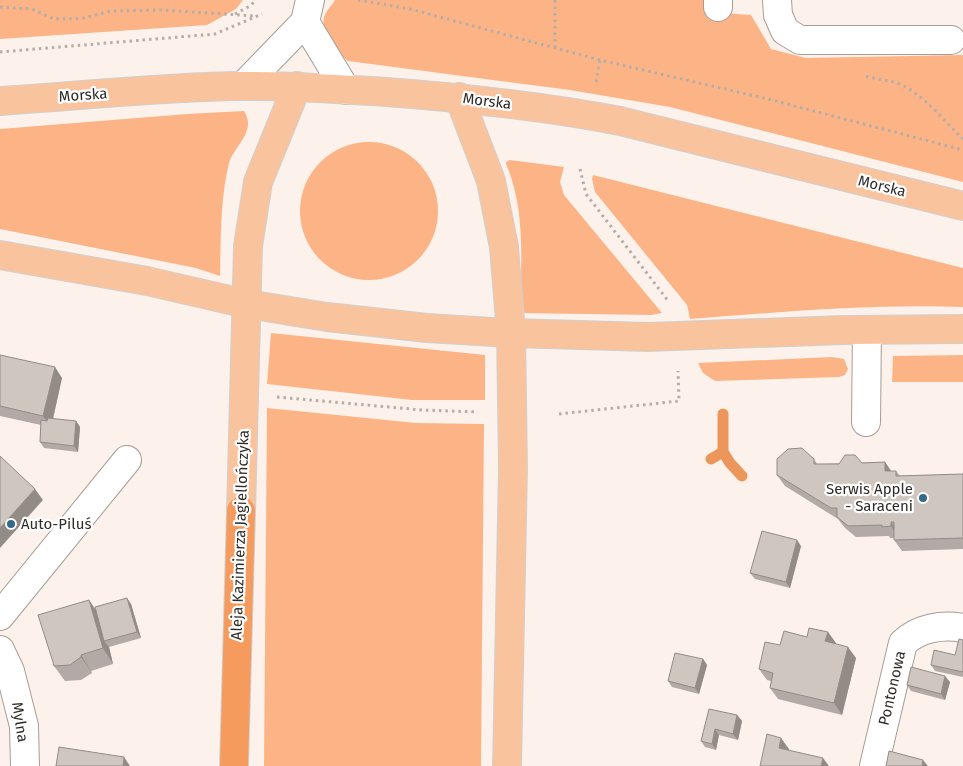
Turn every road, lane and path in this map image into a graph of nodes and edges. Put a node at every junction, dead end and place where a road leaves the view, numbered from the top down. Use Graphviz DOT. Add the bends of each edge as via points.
graph roads {
  1 [pos="256,0"];
  2 [pos="358,0"];
  3 [pos="555,0"];
  4 [pos="777,0"];
  5 [pos="0,7"];
  6 [pos="268,11"];
  7 [pos="308,11"];
  8 [pos="234,14"];
  9 [pos="259,16"];
  10 [pos="951,40"];
  11 [pos="555,48"];
  12 [pos="0,52"];
  13 [pos="600,60"];
  14 [pos="861,74"];
  15 [pos="243,86"];
  16 [pos="297,86"];
  17 [pos="595,86"];
  18 [pos="346,90"];
  19 [pos="459,97"];
  20 [pos="0,101"];
  21 [pos="963,139"];
  22 [pos="963,150"];
  23 [pos="580,169"];
  24 [pos="963,206"];
  25 [pos="0,255"];
  26 [pos="247,304"];
  27 [pos="671,310"];
  28 [pos="963,329"];
  29 [pos="867,330"];
  30 [pos="511,333"];
  31 [pos="678,369"];
  32 [pos="276,397"];
  33 [pos="483,412"];
  34 [pos="559,414"];
  35 [pos="866,422"];
  36 [pos="127,460"];
  37 [pos="241,511"];
  38 [pos="0,616"];
  39 [pos="963,628"];
  40 [pos="0,650"];
  41 [pos="25,766"];
  42 [pos="234,766"];
  43 [pos="507,766"];
  44 [pos="874,766"];
  1 -- 8 [label="path"];
  2 -- 11 [label="path" via="410,9"];
  3 -- 11 [label="path"];
  4 -- 10 [label="street" via="778,15 785,31 800,40"];
  5 -- 8 [label="path" via="32,9 54,19 161,10"];
  6 -- 9 [label="path"];
  7 -- 15 [label="street"];
  7 -- 18 [label="street"];
  8 -- 9 [label="path"];
  9 -- 12 [label="path" via="215,34"];
  11 -- 13 [label="path"];
  13 -- 17 [label="path"];
  13 -- 22 [label="path" via="768,99"];
  14 -- 21 [label="path" via="902,85 926,100"];
  15 -- 16 [label="main road, Morska"];
  15 -- 20 [label="main road, Morska"];
  16 -- 18 [label="main road, Morska"];
  16 -- 26 [label="main road, Aleja Kazimierza Jagiellończyka" via="258,182 248,246"];
  18 -- 19 [label="main road, Morska"];
  19 -- 24 [label="main road, Morska" via="620,121"];
  19 -- 30 [label="main road" via="491,182 504,248"];
  23 -- 27 [label="path" via="586,194"];
  25 -- 26 [label="main road"];
  26 -- 30 [label="main road" via="427,328"];
  26 -- 37 [label="main road, Aleja Kazimierza Jagiellończyka"];
  28 -- 29 [label="main road"];
  29 -- 30 [label="main road" via="648,337"];
  29 -- 35 [label="street"];
  30 -- 43 [label="main road" via="513,468"];
  31 -- 34 [label="path" via="679,402"];
  32 -- 33 [label="path"];
  36 -- 38 [label="street"];
  37 -- 42 [label="highway, Aleja Kazimierza Jagiellończyka"];
  39 -- 44 [label="street, Pontonowa" via="924,629 903,642"];
  40 -- 41 [label="street, Mylna" via="10,671 24,726"];
}
